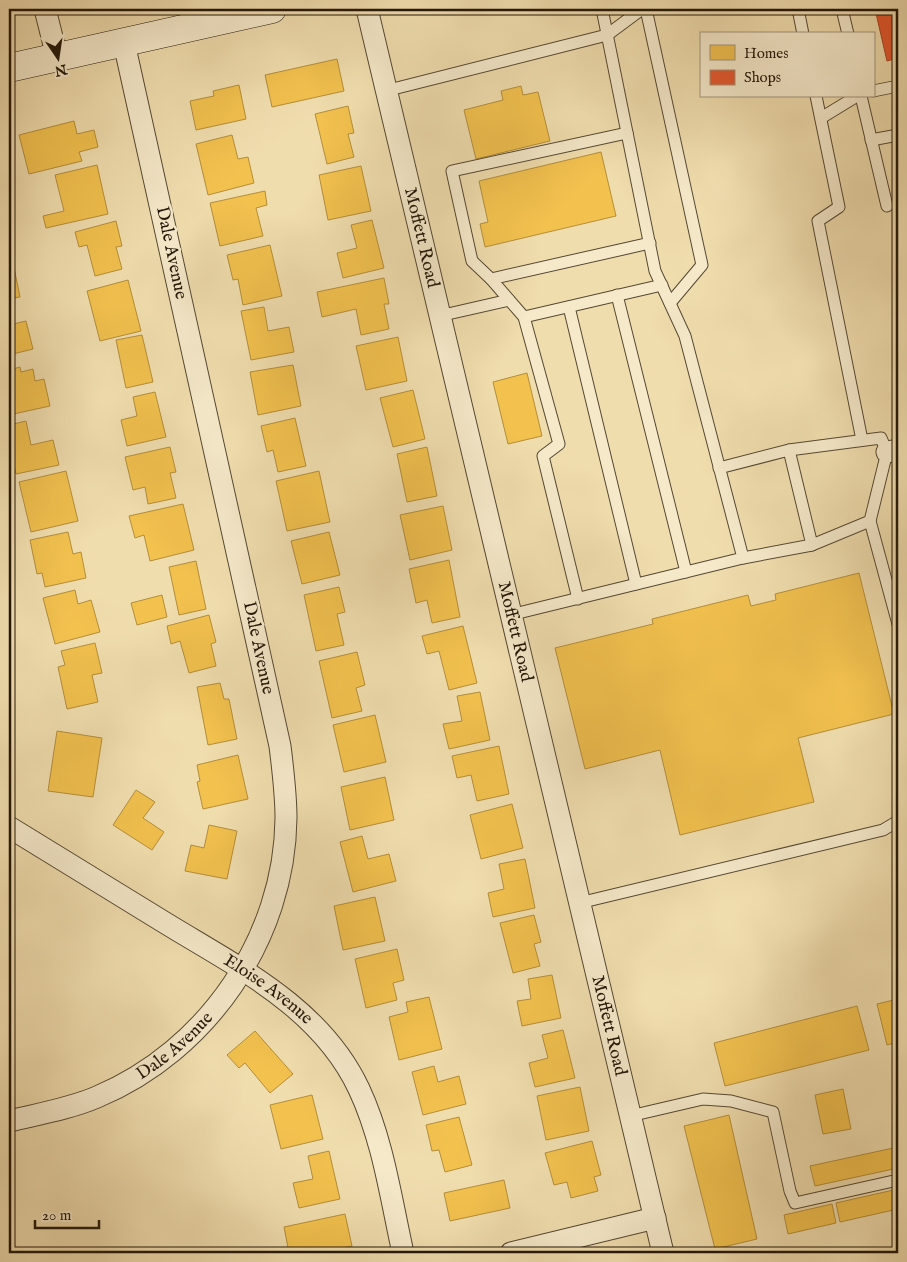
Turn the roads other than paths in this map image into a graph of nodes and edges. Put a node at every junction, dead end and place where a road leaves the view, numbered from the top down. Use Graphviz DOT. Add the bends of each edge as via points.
graph roads {
  1 [pos="46,9"];
  2 [pos="272,9"];
  3 [pos="367,9"];
  4 [pos="602,9"];
  5 [pos="642,9"];
  6 [pos="646,9"];
  7 [pos="798,9"];
  8 [pos="842,9"];
  9 [pos="209,16"];
  10 [pos="803,32"];
  11 [pos="848,32"];
  12 [pos="607,35"];
  13 [pos="124,43"];
  14 [pos="57,57"];
  15 [pos="9,68"];
  16 [pos="898,86"];
  17 [pos="385,91"];
  18 [pos="874,91"];
  19 [pos="816,98"];
  20 [pos="854,98"];
  21 [pos="861,98"];
  22 [pos="821,118"];
  23 [pos="627,133"];
  24 [pos="898,135"];
  25 [pos="871,140"];
  26 [pos="887,206"];
  27 [pos="650,243"];
  28 [pos="491,279"];
  29 [pos="662,285"];
  30 [pos="617,295"];
  31 [pos="509,300"];
  32 [pos="670,303"];
  33 [pos="569,307"];
  34 [pos="439,316"];
  35 [pos="524,317"];
  36 [pos="862,440"];
  37 [pos="789,450"];
  38 [pos="892,451"];
  39 [pos="719,468"];
  40 [pos="870,521"];
  41 [pos="812,545"];
  42 [pos="742,558"];
  43 [pos="686,572"];
  44 [pos="636,584"];
  45 [pos="578,599"];
  46 [pos="510,615"];
  47 [pos="898,624"];
  48 [pos="898,821"];
  49 [pos="9,826"];
  50 [pos="579,903"];
  51 [pos="243,970"];
  52 [pos="630,1116"];
  53 [pos="9,1121"];
  54 [pos="898,1180"];
  55 [pos="654,1218"];
  56 [pos="404,1253"];
  57 [pos="511,1253"];
  58 [pos="663,1253"];
  1 -- 14 [label="street"];
  2 -- 9 [label="main road"];
  3 -- 17 [label="street, Moffett Road"];
  4 -- 12 [label="lane"];
  5 -- 12 [label="lane"];
  6 -- 32 [label="lane" via="702,265"];
  7 -- 10 [label="lane"];
  8 -- 11 [label="lane"];
  9 -- 13 [label="main road"];
  12 -- 17 [label="lane"];
  12 -- 23 [label="lane"];
  13 -- 14 [label="main road"];
  13 -- 51 [label="street, Dale Avenue" via="285,780 286,820 281,865 260,935"];
  14 -- 15 [label="main road"];
  16 -- 18 [label="lane"];
  17 -- 34 [label="street, Moffett Road"];
  19 -- 22 [label="lane"];
  20 -- 22 [label="lane"];
  21 -- 25 [label="lane"];
  22 -- 36 [label="lane" via="839,206 818,221"];
  23 -- 27 [label="lane"];
  23 -- 28 [label="lane" via="452,171 472,261"];
  24 -- 25 [label="lane"];
  25 -- 26 [label="lane"];
  27 -- 28 [label="lane"];
  27 -- 29 [label="lane" via="655,271"];
  28 -- 31 [label="lane"];
  29 -- 30 [label="lane"];
  29 -- 32 [label="lane"];
  30 -- 33 [label="lane"];
  30 -- 43 [label="lane"];
  31 -- 34 [label="lane"];
  31 -- 35 [label="lane"];
  32 -- 39 [label="lane" via="685,336"];
  33 -- 35 [label="lane"];
  33 -- 44 [label="lane"];
  34 -- 46 [label="street, Moffett Road"];
  35 -- 45 [label="lane" via="560,444 543,456"];
  36 -- 37 [label="lane"];
  36 -- 38 [label="lane" via="880,438"];
  37 -- 39 [label="lane"];
  37 -- 41 [label="lane"];
  38 -- 40 [label="lane"];
  39 -- 42 [label="lane"];
  40 -- 41 [label="lane"];
  40 -- 47 [label="lane"];
  41 -- 42 [label="lane"];
  42 -- 43 [label="lane"];
  43 -- 44 [label="lane"];
  44 -- 45 [label="lane"];
  45 -- 46 [label="lane"];
  46 -- 50 [label="street, Moffett Road"];
  48 -- 50 [label="lane" via="883,830"];
  49 -- 51 [label="street, Eloise Avenue"];
  50 -- 52 [label="street, Moffett Road"];
  51 -- 53 [label="street, Dale Avenue" via="203,1024 164,1059 130,1081 67,1108"];
  51 -- 56 [label="street, Eloise Avenue" via="288,1000 314,1024 339,1054 359,1088 373,1125"];
  52 -- 54 [label="lane" via="703,1099 731,1101 773,1112 795,1203"];
  52 -- 55 [label="street, Moffett Road"];
  55 -- 57 [label="street"];
  55 -- 58 [label="street, Moffett Road"];
}
